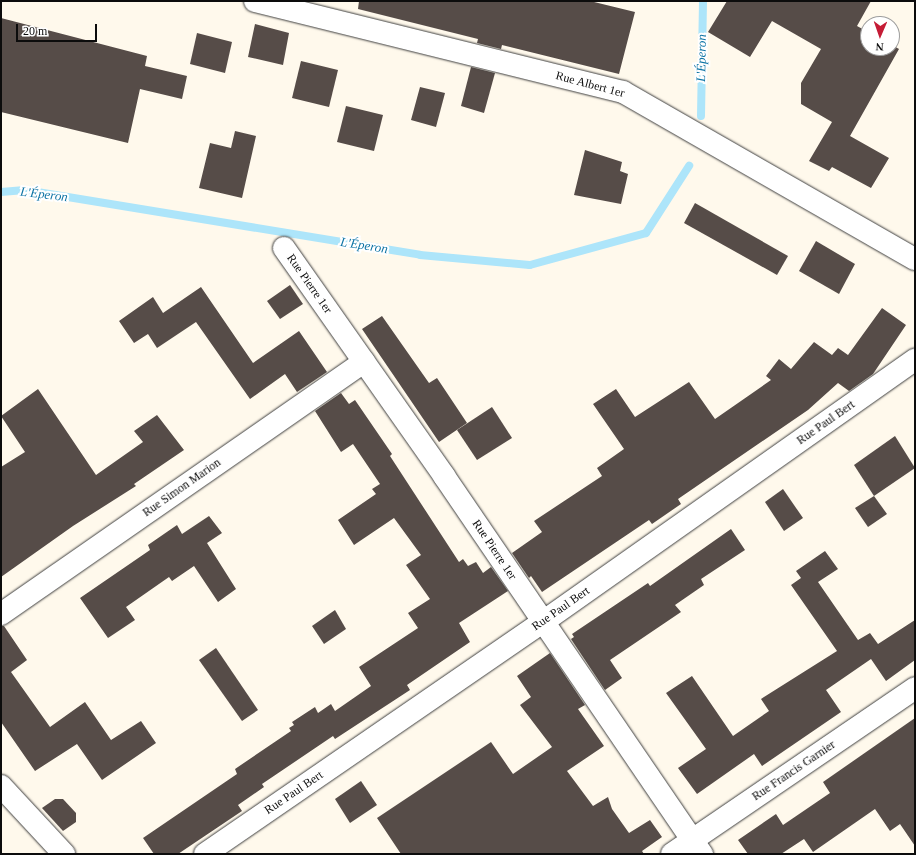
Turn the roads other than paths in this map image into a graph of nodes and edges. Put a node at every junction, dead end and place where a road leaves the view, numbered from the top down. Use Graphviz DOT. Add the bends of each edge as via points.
graph roads {
  1 [pos="255,1"];
  2 [pos="284,248"];
  3 [pos="915,258"];
  4 [pos="915,360"];
  5 [pos="364,362"];
  6 [pos="1,614"];
  7 [pos="544,622"];
  8 [pos="915,688"];
  9 [pos="1,786"];
  10 [pos="698,847"];
  11 [pos="64,854"];
  12 [pos="204,854"];
  13 [pos="672,854"];
  1 -- 3 [label="street, Rue Albert 1er" via="623,92"];
  2 -- 5 [label="street, Rue Pierre 1er"];
  4 -- 7 [label="street, Rue Paul Bert"];
  5 -- 6 [label="street, Rue Simon Marion"];
  5 -- 7 [label="street, Rue Pierre 1er"];
  7 -- 10 [label="street, Rue Pierre 1er"];
  7 -- 12 [label="street, Rue Paul Bert"];
  8 -- 10 [label="street, Rue Francis Garnier"];
  9 -- 11 [label="street"];
  10 -- 13 [label="street, Rue Francis Garnier"];
}
